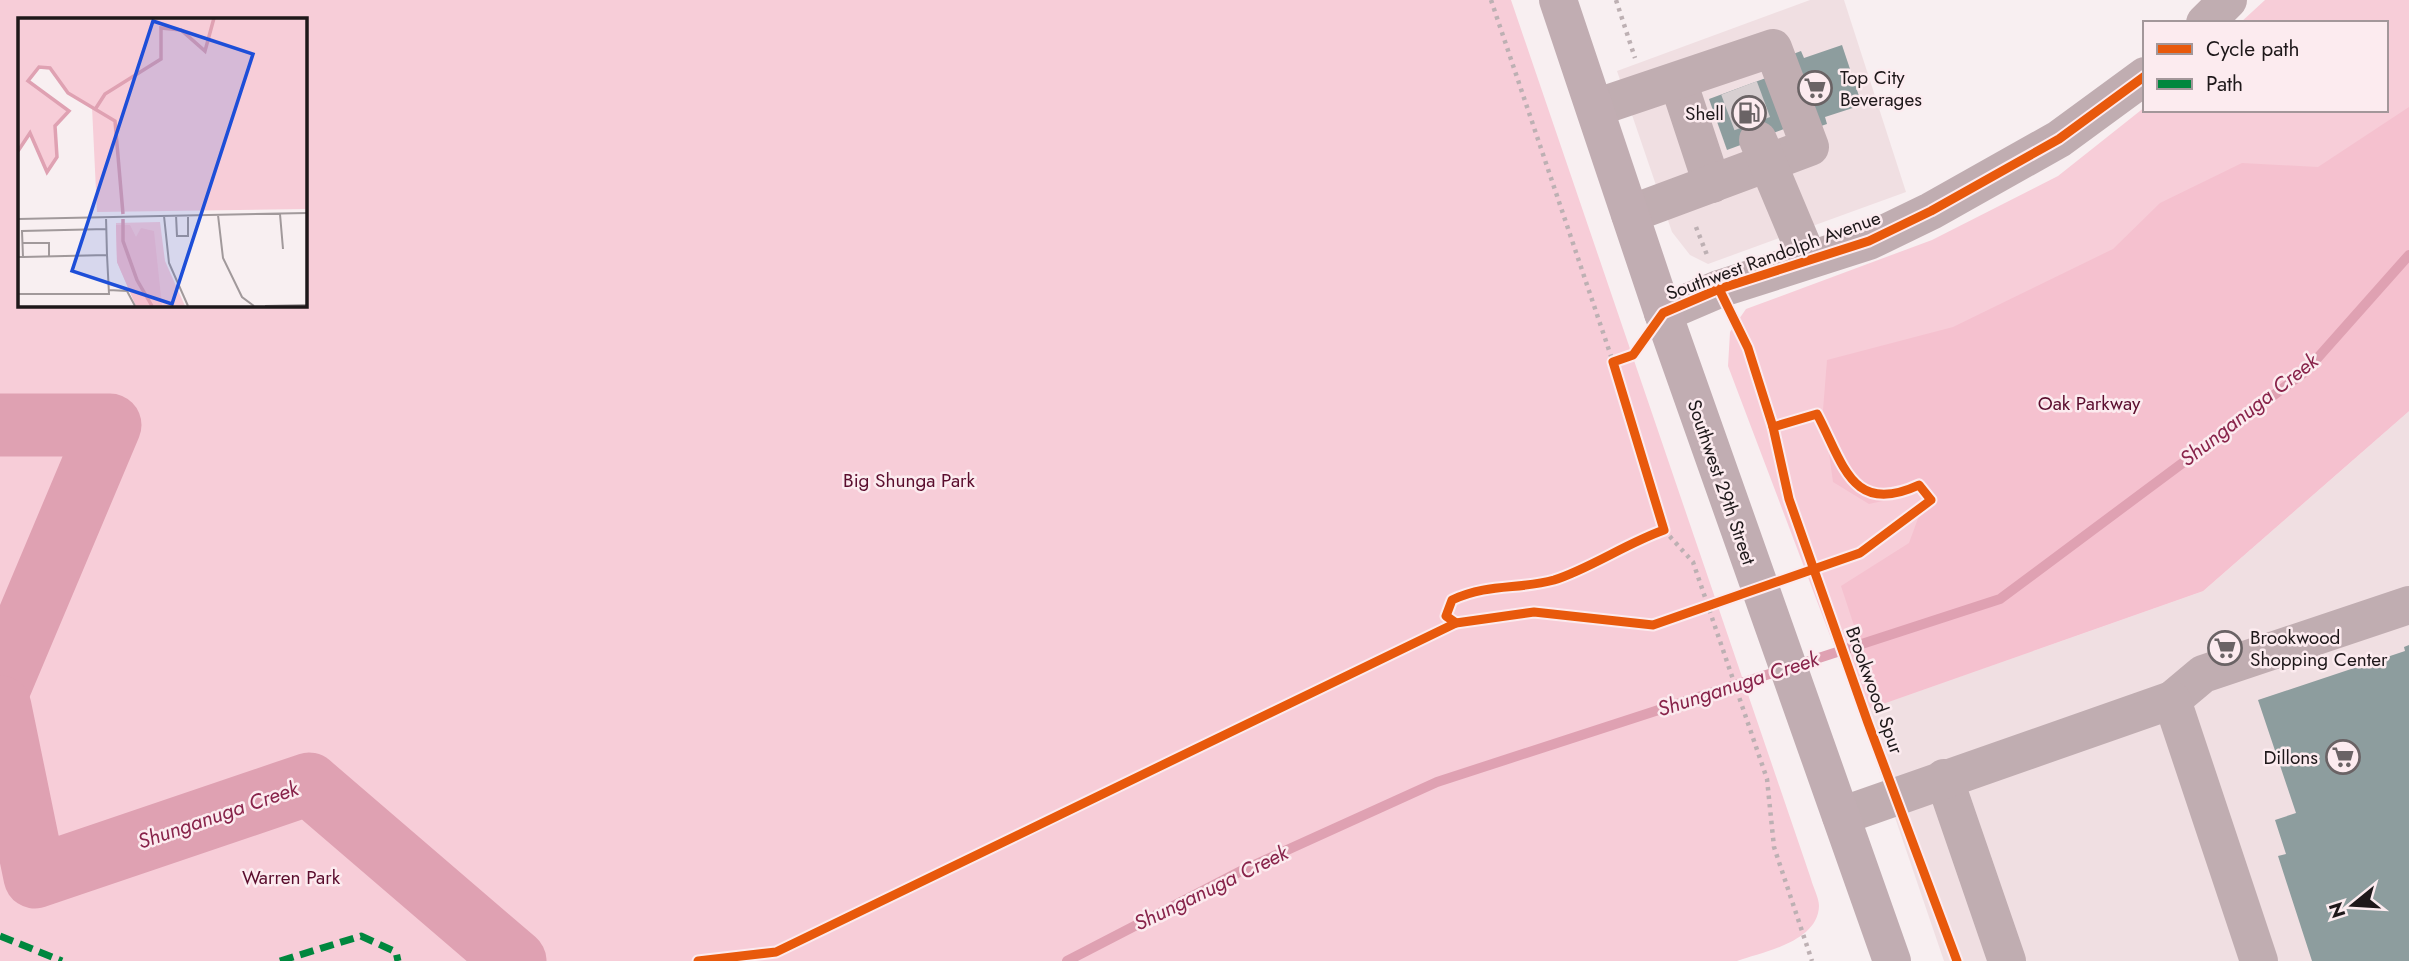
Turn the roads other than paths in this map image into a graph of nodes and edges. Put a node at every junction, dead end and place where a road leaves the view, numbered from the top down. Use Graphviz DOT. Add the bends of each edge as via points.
graph roads {
  1 [pos="1559,0"];
  2 [pos="2228,0"];
  3 [pos="2207,21"];
  4 [pos="2143,77"];
  5 [pos="1678,81"];
  6 [pos="1595,108"];
  7 [pos="1762,151"];
  8 [pos="1712,184"];
  9 [pos="1630,214"];
  10 [pos="1808,260"];
  11 [pos="1663,313"];
  12 [pos="2409,605"];
  13 [pos="2172,700"];
  14 [pos="1944,778"];
  15 [pos="1841,816"];
  16 [pos="1892,961"];
  17 [pos="2007,961"];
  18 [pos="2259,961"];
  1 -- 6 [label="main road, Southwest 29th Street"];
  2 -- 3 [label="street"];
  4 -- 10 [label="street, Southwest Randolph Avenue" via="2059,139 1977,187 1869,241"];
  5 -- 6 [label="street"];
  5 -- 7 [label="street" via="1734,75 1773,48 1810,147"];
  5 -- 8 [label="street"];
  6 -- 9 [label="main road, Southwest 29th Street"];
  7 -- 8 [label="street"];
  7 -- 10 [label="street"];
  8 -- 9 [label="street"];
  9 -- 11 [label="main road, Southwest 29th Street"];
  10 -- 11 [label="street, Southwest Randolph Avenue"];
  11 -- 15 [label="main road, Southwest 29th Street"];
  12 -- 13 [label="street" via="2203,674"];
  13 -- 14 [label="street"];
  13 -- 18 [label="street"];
  14 -- 15 [label="street"];
  14 -- 17 [label="street"];
  15 -- 16 [label="main road, Southwest 29th Street"];
}
